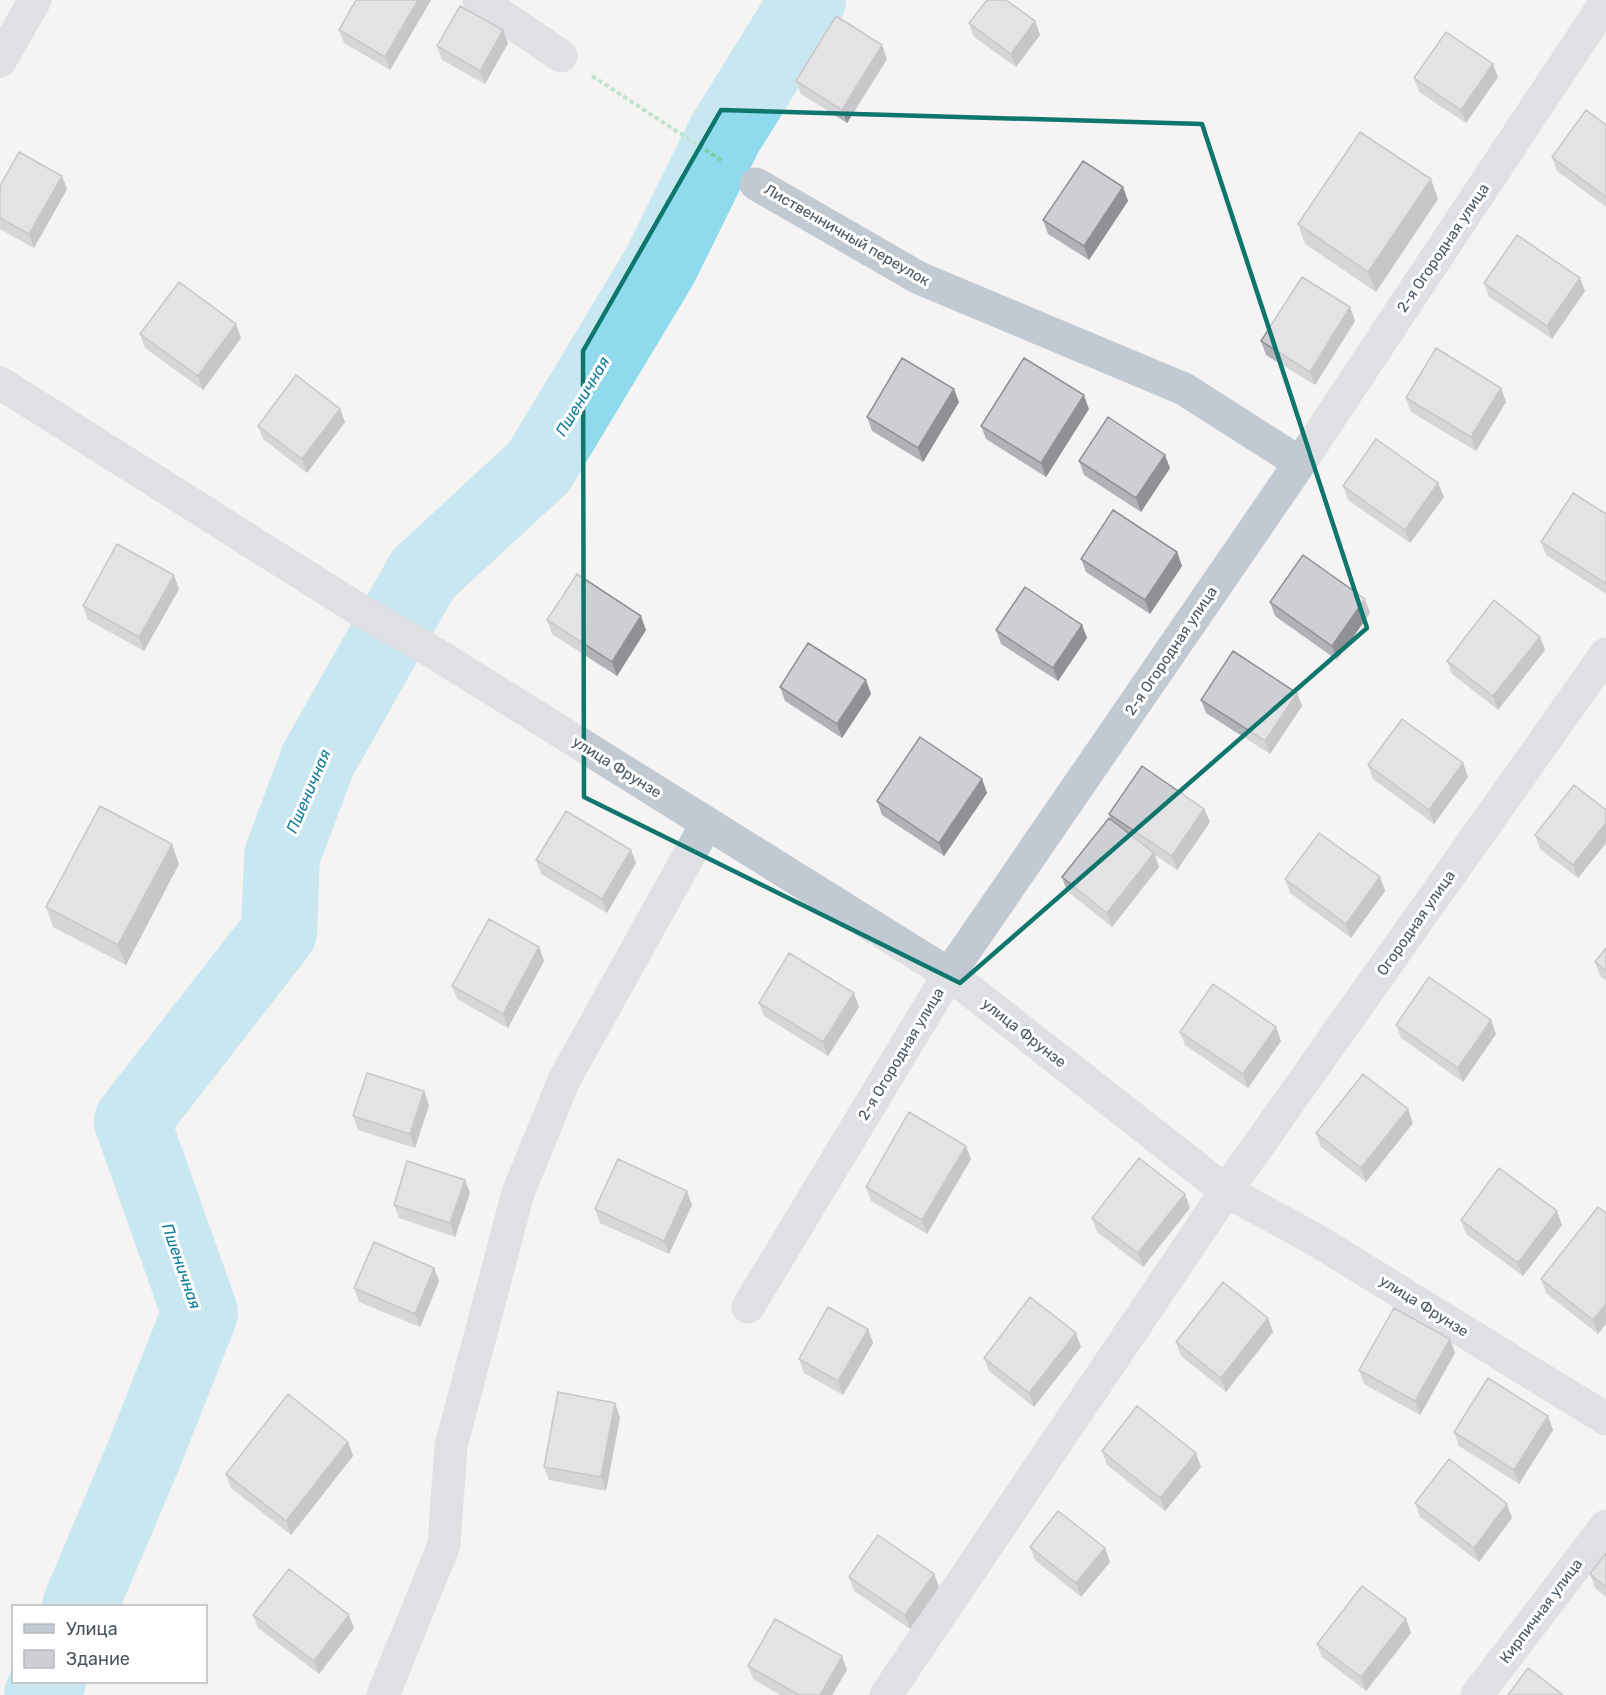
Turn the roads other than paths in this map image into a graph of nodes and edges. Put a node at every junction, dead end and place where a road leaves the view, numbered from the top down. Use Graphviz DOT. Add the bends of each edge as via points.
graph roads {
  1 [pos="35,0"];
  2 [pos="479,0"];
  3 [pos="1606,2"];
  4 [pos="561,56"];
  5 [pos="0,61"];
  6 [pos="756,184"];
  7 [pos="0,382"];
  8 [pos="1300,463"];
  9 [pos="1606,654"];
  10 [pos="707,823"];
  11 [pos="949,974"];
  12 [pos="1226,1191"];
  13 [pos="748,1307"];
  14 [pos="1606,1419"];
  15 [pos="1606,1526"];
  16 [pos="383,1695"];
  17 [pos="886,1695"];
  18 [pos="1477,1695"];
  1 -- 5 [label="street"];
  2 -- 4 [label="street"];
  3 -- 8 [label="street, 2-я Огородная улица"];
  6 -- 8 [label="street, Лиственничный переулок" via="919,279 1184,389"];
  7 -- 10 [label="street, улица Фрунзе" via="353,606"];
  8 -- 11 [label="street, 2-я Огородная улица"];
  9 -- 12 [label="street, Огородная улица"];
  10 -- 11 [label="street, улица Фрунзе"];
  10 -- 16 [label="street" via="564,1080 518,1194 451,1446 444,1545"];
  11 -- 12 [label="street, улица Фрунзе"];
  11 -- 13 [label="street, 2-я Огородная улица"];
  12 -- 14 [label="street, улица Фрунзе" via="1316,1239"];
  12 -- 17 [label="street, Огородная улица"];
  15 -- 18 [label="street, Кирпичная улица"];
}
